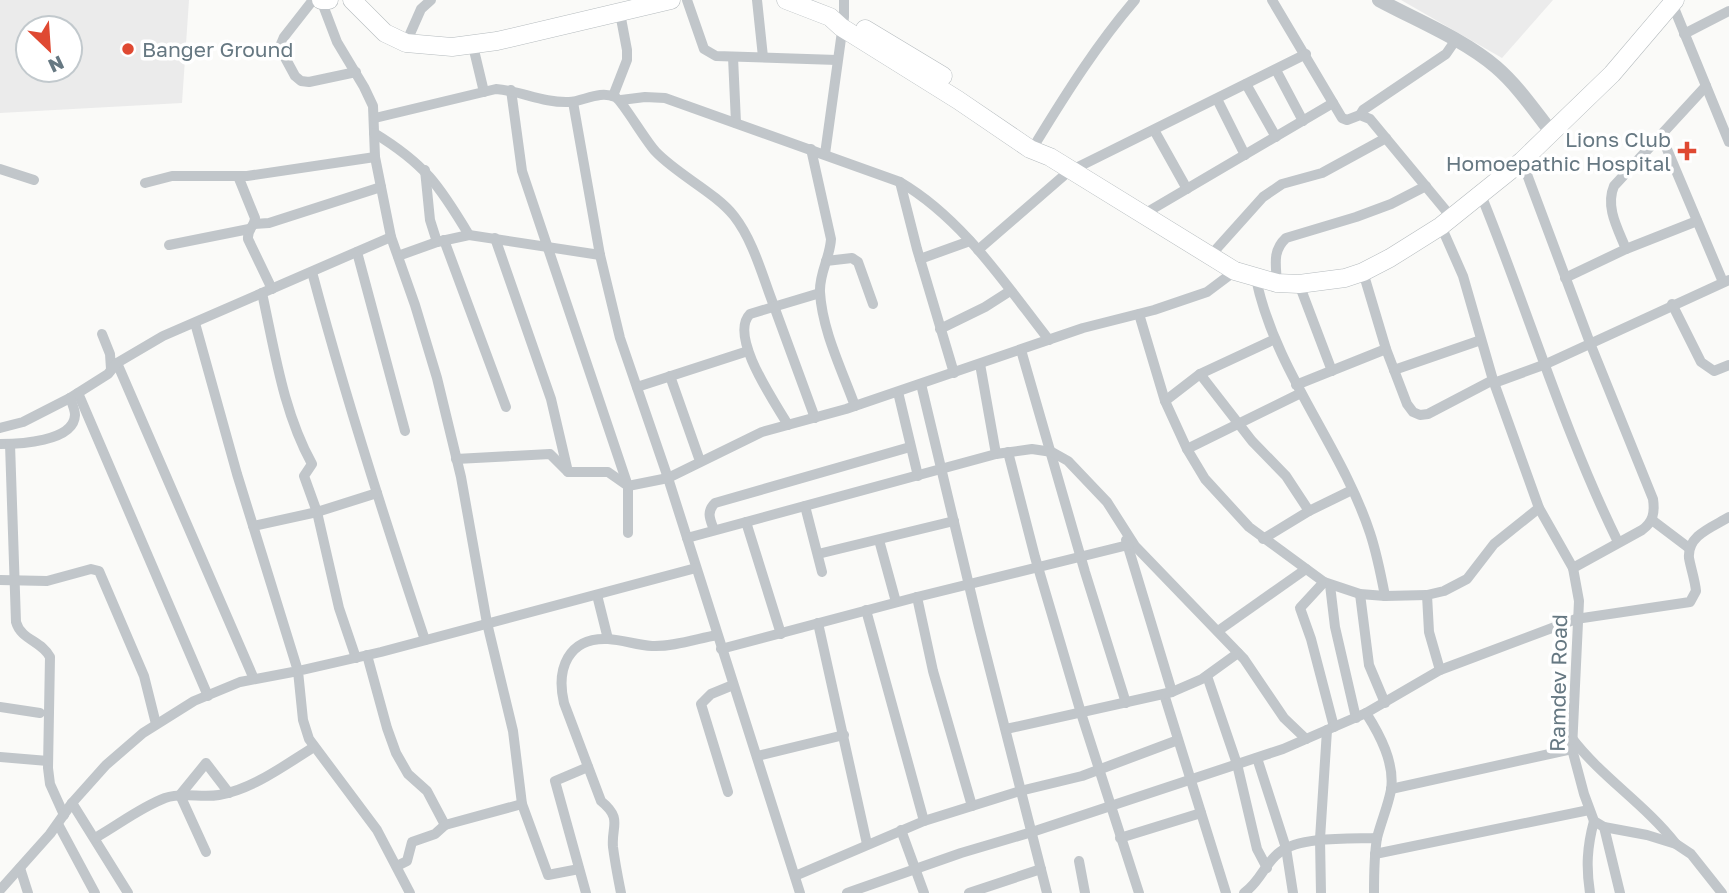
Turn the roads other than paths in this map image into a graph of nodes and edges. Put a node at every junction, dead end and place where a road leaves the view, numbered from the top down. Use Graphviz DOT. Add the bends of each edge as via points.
graph roads {
  1 [pos="313,0"];
  2 [pos="321,0"];
  3 [pos="329,0"];
  4 [pos="352,0"];
  5 [pos="430,0"];
  6 [pos="671,0"];
  7 [pos="687,0"];
  8 [pos="757,0"];
  9 [pos="786,0"];
  10 [pos="1135,0"];
  11 [pos="1272,0"];
  12 [pos="1379,0"];
  13 [pos="1670,1"];
  14 [pos="1729,11"];
  15 [pos="620,13"];
  16 [pos="840,15"];
  17 [pos="1684,34"];
  18 [pos="1455,41"];
  19 [pos="406,43"];
  20 [pos="473,46"];
  21 [pos="1306,54"];
  22 [pos="733,57"];
  23 [pos="763,57"];
  24 [pos="837,60"];
  25 [pos="1276,70"];
  26 [pos="356,72"];
  27 [pos="1246,84"];
  28 [pos="1706,86"];
  29 [pos="511,90"];
  30 [pos="484,92"];
  31 [pos="617,98"];
  32 [pos="1217,99"];
  33 [pos="573,102"];
  34 [pos="1333,103"];
  35 [pos="1360,115"];
  36 [pos="375,118"];
  37 [pos="1303,121"];
  38 [pos="736,123"];
  39 [pos="1549,129"];
  40 [pos="1154,130"];
  41 [pos="374,133"];
  42 [pos="1661,135"];
  43 [pos="1276,137"];
  44 [pos="1386,138"];
  45 [pos="1038,141"];
  46 [pos="1729,142"];
  47 [pos="811,149"];
  48 [pos="825,154"];
  49 [pos="1245,155"];
  50 [pos="1050,156"];
  51 [pos="375,157"];
  52 [pos="1522,161"];
  53 [pos="0,169"];
  54 [pos="425,170"];
  55 [pos="1072,170"];
  56 [pos="238,176"];
  57 [pos="34,180"];
  58 [pos="900,182"];
  59 [pos="145,183"];
  60 [pos="1426,186"];
  61 [pos="381,187"];
  62 [pos="1187,189"];
  63 [pos="1480,195"];
  64 [pos="1144,214"];
  65 [pos="1447,219"];
  66 [pos="1697,221"];
  67 [pos="252,226"];
  68 [pos="469,235"];
  69 [pos="391,237"];
  70 [pos="495,238"];
  71 [pos="441,241"];
  72 [pos="970,241"];
  73 [pos="169,245"];
  74 [pos="547,247"];
  75 [pos="1626,249"];
  76 [pos="978,250"];
  77 [pos="357,252"];
  78 [pos="600,255"];
  79 [pos="398,256"];
  80 [pos="1210,256"];
  81 [pos="920,259"];
  82 [pos="826,261"];
  83 [pos="1234,271"];
  84 [pos="312,272"];
  85 [pos="1363,272"];
  86 [pos="1565,278"];
  87 [pos="1269,279"];
  88 [pos="1726,281"];
  89 [pos="1299,284"];
  90 [pos="267,291"];
  91 [pos="1010,291"];
  92 [pos="820,293"];
  93 [pos="873,304"];
  94 [pos="1672,304"];
  95 [pos="774,307"];
  96 [pos="1139,314"];
  97 [pos="195,323"];
  98 [pos="940,329"];
  99 [pos="102,334"];
  100 [pos="1275,339"];
  101 [pos="1049,340"];
  102 [pos="1481,340"];
  103 [pos="1590,343"];
  104 [pos="1386,349"];
  105 [pos="1021,350"];
  106 [pos="748,351"];
  107 [pos="980,364"];
  108 [pos="1546,364"];
  109 [pos="1729,365"];
  110 [pos="114,366"];
  111 [pos="1394,370"];
  112 [pos="1332,371"];
  113 [pos="954,373"];
  114 [pos="1200,374"];
  115 [pos="670,376"];
  116 [pos="1494,382"];
  117 [pos="921,384"];
  118 [pos="637,387"];
  119 [pos="1298,389"];
  120 [pos="898,392"];
  121 [pos="74,396"];
  122 [pos="1165,401"];
  123 [pos="855,406"];
  124 [pos="506,407"];
  125 [pos="815,418"];
  126 [pos="1240,422"];
  127 [pos="788,425"];
  128 [pos="0,428"];
  129 [pos="405,430"];
  130 [pos="5,444"];
  131 [pos="911,447"];
  132 [pos="1187,449"];
  133 [pos="1052,452"];
  134 [pos="1002,453"];
  135 [pos="456,459"];
  136 [pos="700,461"];
  137 [pos="943,470"];
  138 [pos="568,472"];
  139 [pos="918,476"];
  140 [pos="668,478"];
  141 [pos="628,486"];
  142 [pos="1352,490"];
  143 [pos="377,493"];
  144 [pos="805,506"];
  145 [pos="1539,508"];
  146 [pos="1310,510"];
  147 [pos="317,512"];
  148 [pos="1729,517"];
  149 [pos="1652,520"];
  150 [pos="954,521"];
  151 [pos="746,522"];
  152 [pos="253,526"];
  153 [pos="714,530"];
  154 [pos="1124,532"];
  155 [pos="628,533"];
  156 [pos="687,538"];
  157 [pos="1264,539"];
  158 [pos="880,540"];
  159 [pos="1618,542"];
  160 [pos="1128,545"];
  161 [pos="1689,548"];
  162 [pos="818,554"];
  163 [pos="1081,558"];
  164 [pos="1038,567"];
  165 [pos="696,568"];
  166 [pos="1573,568"];
  167 [pos="1306,569"];
  168 [pos="822,572"];
  169 [pos="0,580"];
  170 [pos="14,582"];
  171 [pos="1327,584"];
  172 [pos="969,585"];
  173 [pos="1360,594"];
  174 [pos="597,595"];
  175 [pos="1427,595"];
  176 [pos="1385,596"];
  177 [pos="917,597"];
  178 [pos="897,602"];
  179 [pos="866,610"];
  180 [pos="1576,619"];
  181 [pos="487,623"];
  182 [pos="818,624"];
  183 [pos="1218,631"];
  184 [pos="781,634"];
  185 [pos="717,635"];
  186 [pos="608,639"];
  187 [pos="425,640"];
  188 [pos="721,649"];
  189 [pos="1238,653"];
  190 [pos="362,656"];
  191 [pos="1440,670"];
  192 [pos="298,671"];
  193 [pos="1207,676"];
  194 [pos="254,679"];
  195 [pos="733,685"];
  196 [pos="1168,693"];
  197 [pos="208,696"];
  198 [pos="1126,703"];
  199 [pos="1385,703"];
  200 [pos="0,707"];
  201 [pos="40,713"];
  202 [pos="1081,713"];
  203 [pos="1361,715"];
  204 [pos="156,724"];
  205 [pos="1006,729"];
  206 [pos="1331,729"];
  207 [pos="844,734"];
  208 [pos="1572,737"];
  209 [pos="1306,739"];
  210 [pos="1178,740"];
  211 [pos="314,747"];
  212 [pos="1572,749"];
  213 [pos="757,756"];
  214 [pos="0,757"];
  215 [pos="1257,758"];
  216 [pos="48,761"];
  217 [pos="1237,764"];
  218 [pos="588,767"];
  219 [pos="1100,770"];
  220 [pos="1191,780"];
  221 [pos="1391,789"];
  222 [pos="1020,791"];
  223 [pos="728,792"];
  224 [pos="229,793"];
  225 [pos="180,795"];
  226 [pos="72,803"];
  227 [pos="522,804"];
  228 [pos="972,806"];
  229 [pos="1110,806"];
  230 [pos="1201,813"];
  231 [pos="61,819"];
  232 [pos="1596,819"];
  233 [pos="925,821"];
  234 [pos="445,825"];
  235 [pos="901,830"];
  236 [pos="1032,832"];
  237 [pos="95,838"];
  238 [pos="1120,838"];
  239 [pos="1377,838"];
  240 [pos="1320,839"];
  241 [pos="867,844"];
  242 [pos="1676,844"];
  243 [pos="1286,848"];
  244 [pos="206,852"];
  245 [pos="1375,854"];
  246 [pos="1079,862"];
  247 [pos="397,866"];
  248 [pos="20,868"];
  249 [pos="1267,868"];
  250 [pos="579,869"];
  251 [pos="915,869"];
  252 [pos="1041,869"];
  253 [pos="795,876"];
  254 [pos="0,890"];
  255 [pos="1715,891"];
  256 [pos="406,892"];
  257 [pos="28,893"];
  258 [pos="95,893"];
  259 [pos="128,893"];
  260 [pos="586,893"];
  261 [pos="621,893"];
  262 [pos="800,893"];
  263 [pos="847,893"];
  264 [pos="924,893"];
  265 [pos="970,893"];
  266 [pos="1047,893"];
  267 [pos="1084,893"];
  268 [pos="1139,893"];
  269 [pos="1226,893"];
  270 [pos="1244,893"];
  271 [pos="1293,893"];
  272 [pos="1321,893"];
  273 [pos="1374,893"];
  274 [pos="1590,893"];
  275 [pos="1620,893"];
  1 -- 26 [label="street" via="281,44 295,76 309,82"];
  2 -- 3 [label="main road"];
  2 -- 26 [label="street" via="337,42"];
  4 -- 19 [label="main road" via="385,33"];
  5 -- 19 [label="street"];
  6 -- 15 [label="main road"];
  7 -- 22 [label="street" via="704,49 716,56"];
  8 -- 23 [label="street"];
  9 -- 16 [label="main road"];
  10 -- 45 [label="street" via="1071,86"];
  11 -- 21 [label="street"];
  12 -- 18 [label="street"];
  13 -- 17 [label="street"];
  13 -- 39 [label="main road" via="1612,74"];
  14 -- 17 [label="street"];
  15 -- 20 [label="main road"];
  15 -- 31 [label="street" via="627,60"];
  16 -- 24 [label="street"];
  16 -- 45 [label="main road" via="932,69"];
  16 -- 50 [label="main road" via="1030,149"];
  17 -- 28 [label="street"];
  18 -- 35 [label="street" via="1447,54"];
  18 -- 39 [label="street" via="1515,85"];
  19 -- 20 [label="main road"];
  20 -- 30 [label="street"];
  21 -- 25 [label="street"];
  21 -- 34 [label="street"];
  22 -- 23 [label="street"];
  22 -- 38 [label="street"];
  23 -- 24 [label="street"];
  24 -- 48 [label="street"];
  25 -- 27 [label="street"];
  25 -- 37 [label="street"];
  26 -- 36 [label="street"];
  27 -- 32 [label="street"];
  27 -- 43 [label="street"];
  28 -- 42 [label="street"];
  28 -- 46 [label="street"];
  29 -- 30 [label="street"];
  29 -- 33 [label="street" via="551,102"];
  29 -- 74 [label="street" via="522,171"];
  30 -- 36 [label="street"];
  31 -- 33 [label="street" via="594,96"];
  31 -- 38 [label="street" via="665,99"];
  31 -- 95 [label="street" via="655,151 732,214 755,254"];
  32 -- 40 [label="street"];
  32 -- 49 [label="street"];
  33 -- 78 [label="street"];
  34 -- 35 [label="street" via="1342,118"];
  34 -- 37 [label="street"];
  35 -- 44 [label="street" via="1370,119"];
  36 -- 41 [label="street"];
  37 -- 43 [label="street"];
  38 -- 47 [label="street"];
  39 -- 52 [label="main road"];
  39 -- 65 [label="main road" via="1488,178"];
  40 -- 55 [label="street"];
  40 -- 62 [label="street"];
  41 -- 51 [label="street"];
  41 -- 54 [label="street"];
  42 -- 66 [label="street"];
  42 -- 75 [label="street" via="1610,195"];
  43 -- 49 [label="street"];
  44 -- 60 [label="street"];
  44 -- 80 [label="street" via="1322,173 1282,184 1263,197"];
  45 -- 50 [label="main road"];
  47 -- 48 [label="street"];
  47 -- 82 [label="street" via="831,239"];
  48 -- 58 [label="street"];
  49 -- 62 [label="street"];
  50 -- 55 [label="main road"];
  51 -- 56 [label="street"];
  51 -- 61 [label="street"];
  52 -- 63 [label="main road"];
  52 -- 86 [label="street"];
  53 -- 57 [label="street"];
  54 -- 68 [label="street"];
  54 -- 71 [label="street" via="430,220"];
  55 -- 64 [label="main road"];
  55 -- 76 [label="street"];
  56 -- 59 [label="street" via="172,176"];
  56 -- 67 [label="street" via="255,218"];
  58 -- 72 [label="street" via="919,193"];
  58 -- 81 [label="street"];
  60 -- 65 [label="street"];
  60 -- 87 [label="street" via="1356,218 1286,238 1279,245"];
  61 -- 67 [label="street"];
  61 -- 69 [label="street"];
  62 -- 64 [label="street"];
  63 -- 65 [label="main road"];
  63 -- 108 [label="street"];
  64 -- 80 [label="main road"];
  65 -- 85 [label="main road"];
  65 -- 87 [label="main road" via="1351,266"];
  65 -- 102 [label="street"];
  66 -- 75 [label="street"];
  66 -- 88 [label="street"];
  67 -- 73 [label="street"];
  67 -- 90 [label="street" via="248,234"];
  68 -- 70 [label="street"];
  68 -- 71 [label="street"];
  69 -- 77 [label="street"];
  69 -- 79 [label="street"];
  70 -- 74 [label="street"];
  70 -- 138 [label="street" via="551,398"];
  71 -- 79 [label="street"];
  71 -- 124 [label="street"];
  72 -- 76 [label="street"];
  72 -- 81 [label="street"];
  74 -- 78 [label="street"];
  74 -- 141 [label="street"];
  75 -- 86 [label="street"];
  76 -- 91 [label="street"];
  77 -- 84 [label="street"];
  77 -- 129 [label="street"];
  78 -- 118 [label="street"];
  79 -- 135 [label="street" via="437,378"];
  80 -- 83 [label="main road"];
  81 -- 98 [label="street"];
  82 -- 92 [label="street"];
  82 -- 93 [label="street" via="858,261"];
  83 -- 87 [label="main road"];
  83 -- 96 [label="street" via="1207,292"];
  84 -- 90 [label="street"];
  84 -- 143 [label="street"];
  85 -- 89 [label="main road"];
  85 -- 104 [label="street"];
  86 -- 103 [label="street"];
  87 -- 89 [label="main road"];
  87 -- 100 [label="street" via="1261,300"];
  88 -- 94 [label="street"];
  89 -- 112 [label="street"];
  90 -- 97 [label="street"];
  90 -- 147 [label="street" via="289,416 312,464 304,476"];
  91 -- 98 [label="street"];
  91 -- 101 [label="street"];
  92 -- 95 [label="street"];
  92 -- 123 [label="street"];
  94 -- 103 [label="street"];
  94 -- 109 [label="street" via="1701,362 1714,370"];
  95 -- 106 [label="street" via="745,320"];
  95 -- 125 [label="street"];
  96 -- 101 [label="street"];
  96 -- 122 [label="street"];
  97 -- 110 [label="street" via="163,336"];
  97 -- 152 [label="street"];
  98 -- 113 [label="street"];
  99 -- 110 [label="street"];
  100 -- 114 [label="street"];
  100 -- 119 [label="street"];
  101 -- 105 [label="street"];
  102 -- 111 [label="street"];
  102 -- 116 [label="street"];
  103 -- 108 [label="street"];
  103 -- 149 [label="street" via="1653,499"];
  104 -- 111 [label="street"];
  104 -- 112 [label="street"];
  105 -- 107 [label="street"];
  105 -- 133 [label="street"];
  106 -- 115 [label="street"];
  106 -- 127 [label="street"];
  107 -- 113 [label="street"];
  107 -- 134 [label="street"];
  108 -- 116 [label="street"];
  108 -- 159 [label="street" via="1573,445"];
  110 -- 121 [label="street"];
  110 -- 194 [label="street"];
  111 -- 116 [label="street" via="1407,404 1420,415"];
  112 -- 119 [label="street"];
  113 -- 117 [label="street"];
  114 -- 122 [label="street"];
  114 -- 126 [label="street"];
  115 -- 118 [label="street"];
  115 -- 136 [label="street"];
  116 -- 145 [label="street"];
  117 -- 120 [label="street"];
  117 -- 137 [label="street"];
  118 -- 140 [label="street"];
  119 -- 126 [label="street"];
  119 -- 142 [label="street"];
  120 -- 123 [label="street"];
  120 -- 131 [label="street"];
  121 -- 128 [label="street" via="23,422"];
  121 -- 130 [label="street" via="70,426 36,442"];
  121 -- 197 [label="street"];
  122 -- 132 [label="street"];
  123 -- 125 [label="street"];
  125 -- 127 [label="street"];
  126 -- 132 [label="street"];
  126 -- 146 [label="street"];
  127 -- 136 [label="street"];
  130 -- 170 [label="street"];
  131 -- 139 [label="street"];
  131 -- 153 [label="street" via="715,503 709,515"];
  132 -- 157 [label="street" via="1205,479"];
  133 -- 134 [label="street"];
  133 -- 154 [label="street" via="1088,479"];
  133 -- 163 [label="street"];
  134 -- 137 [label="street"];
  134 -- 164 [label="street"];
  135 -- 138 [label="street" via="550,454"];
  135 -- 181 [label="street"];
  136 -- 140 [label="street"];
  137 -- 139 [label="street"];
  137 -- 150 [label="street"];
  138 -- 141 [label="street" via="608,472"];
  139 -- 144 [label="street"];
  140 -- 141 [label="street"];
  140 -- 156 [label="street"];
  141 -- 155 [label="street"];
  142 -- 146 [label="street"];
  142 -- 176 [label="street" via="1370,531"];
  143 -- 147 [label="street"];
  143 -- 187 [label="street"];
  144 -- 151 [label="street"];
  144 -- 162 [label="street"];
  145 -- 166 [label="street"];
  145 -- 175 [label="street" via="1494,544 1466,579"];
  146 -- 157 [label="street"];
  147 -- 152 [label="street"];
  147 -- 190 [label="street" via="339,608"];
  148 -- 161 [label="street" via="1696,537"];
  149 -- 159 [label="street"];
  149 -- 161 [label="street"];
  150 -- 158 [label="street"];
  150 -- 172 [label="street"];
  151 -- 153 [label="street"];
  151 -- 184 [label="street"];
  152 -- 192 [label="street"];
  153 -- 156 [label="street"];
  154 -- 160 [label="street"];
  154 -- 183 [label="street"];
  156 -- 165 [label="street"];
  157 -- 167 [label="street"];
  158 -- 162 [label="street"];
  158 -- 178 [label="street"];
  159 -- 166 [label="street"];
  160 -- 163 [label="street"];
  160 -- 196 [label="street"];
  161 -- 180 [label="street" via="1696,591 1690,602"];
  162 -- 168 [label="street"];
  163 -- 164 [label="street"];
  163 -- 198 [label="street"];
  164 -- 172 [label="street"];
  164 -- 202 [label="street"];
  165 -- 174 [label="street"];
  165 -- 185 [label="street"];
  166 -- 180 [label="street, Ramdev Road" via="1579,601"];
  167 -- 171 [label="street"];
  167 -- 183 [label="street"];
  169 -- 170 [label="street"];
  170 -- 204 [label="street" via="47,582 91,569 99,571 144,676"];
  170 -- 216 [label="street" via="18,629 51,657"];
  171 -- 173 [label="street"];
  171 -- 203 [label="street"];
  171 -- 206 [label="street" via="1300,608"];
  172 -- 177 [label="street"];
  172 -- 205 [label="street"];
  173 -- 176 [label="street"];
  173 -- 199 [label="street" via="1369,665"];
  174 -- 181 [label="street"];
  174 -- 186 [label="street"];
  175 -- 176 [label="street"];
  175 -- 191 [label="street" via="1429,632"];
  177 -- 178 [label="street"];
  177 -- 228 [label="street"];
  178 -- 179 [label="street"];
  179 -- 182 [label="street"];
  179 -- 233 [label="street"];
  180 -- 191 [label="street"];
  180 -- 208 [label="street, Ramdev Road"];
  181 -- 187 [label="street"];
  181 -- 227 [label="street" via="513,731"];
  182 -- 184 [label="street"];
  182 -- 207 [label="street"];
  183 -- 189 [label="street"];
  184 -- 188 [label="street"];
  185 -- 186 [label="street" via="663,646"];
  185 -- 188 [label="street"];
  186 -- 218 [label="street" via="578,646 561,672 564,703"];
  187 -- 190 [label="street"];
  188 -- 195 [label="street"];
  189 -- 193 [label="street"];
  189 -- 209 [label="street" via="1284,718"];
  190 -- 192 [label="street"];
  190 -- 234 [label="street" via="379,692 396,753 408,775 426,790"];
  191 -- 199 [label="street"];
  192 -- 194 [label="street"];
  192 -- 211 [label="street" via="305,729"];
  193 -- 196 [label="street"];
  193 -- 217 [label="street"];
  194 -- 197 [label="street"];
  195 -- 213 [label="street"];
  195 -- 223 [label="street" via="701,704"];
  196 -- 198 [label="street"];
  196 -- 210 [label="street"];
  197 -- 204 [label="street"];
  198 -- 202 [label="street"];
  199 -- 203 [label="street"];
  200 -- 201 [label="street"];
  202 -- 205 [label="street"];
  202 -- 219 [label="street"];
  203 -- 206 [label="street"];
  203 -- 221 [label="street" via="1377,731 1388,756"];
  204 -- 226 [label="street" via="106,765"];
  205 -- 222 [label="street"];
  206 -- 209 [label="street"];
  206 -- 240 [label="street"];
  207 -- 213 [label="street"];
  207 -- 241 [label="street"];
  208 -- 212 [label="street, Ramdev Road"];
  208 -- 242 [label="street"];
  209 -- 215 [label="street"];
  210 -- 219 [label="street"];
  210 -- 220 [label="street"];
  211 -- 224 [label="street"];
  211 -- 247 [label="street" via="377,830"];
  212 -- 221 [label="street"];
  212 -- 232 [label="street, Ramdev Road"];
  213 -- 253 [label="street"];
  214 -- 216 [label="street"];
  215 -- 217 [label="street"];
  215 -- 243 [label="street"];
  216 -- 231 [label="street"];
  217 -- 220 [label="street"];
  217 -- 249 [label="street" via="1257,849"];
  218 -- 250 [label="street" via="555,781"];
  218 -- 261 [label="street" via="601,802 610,808 616,823 612,844"];
  219 -- 222 [label="street"];
  219 -- 229 [label="street"];
  220 -- 229 [label="street"];
  220 -- 230 [label="street"];
  221 -- 239 [label="street"];
  222 -- 228 [label="street"];
  222 -- 236 [label="street"];
  224 -- 225 [label="street"];
  224 -- 225 [label="street" via="206,762"];
  225 -- 237 [label="street" via="163,799"];
  225 -- 244 [label="street"];
  226 -- 231 [label="street"];
  226 -- 237 [label="street"];
  227 -- 234 [label="street"];
  227 -- 250 [label="street" via="548,875"];
  228 -- 233 [label="street"];
  229 -- 236 [label="street"];
  229 -- 238 [label="street"];
  230 -- 238 [label="street"];
  230 -- 269 [label="street"];
  231 -- 248 [label="street"];
  231 -- 258 [label="street"];
  232 -- 242 [label="street"];
  232 -- 245 [label="street"];
  232 -- 274 [label="street" via="1587,848"];
  232 -- 275 [label="street, Ramdev Road"];
  233 -- 235 [label="street"];
  234 -- 247 [label="street" via="412,842 407,861"];
  235 -- 241 [label="street"];
  235 -- 251 [label="street"];
  236 -- 251 [label="street"];
  236 -- 252 [label="street"];
  237 -- 259 [label="street"];
  238 -- 268 [label="street"];
  239 -- 240 [label="street"];
  239 -- 245 [label="street"];
  240 -- 243 [label="street"];
  240 -- 272 [label="street"];
  241 -- 253 [label="street"];
  242 -- 255 [label="street" via="1691,854"];
  243 -- 249 [label="street"];
  243 -- 271 [label="street"];
  245 -- 273 [label="street"];
  246 -- 267 [label="street"];
  247 -- 256 [label="street"];
  248 -- 254 [label="street"];
  248 -- 257 [label="street"];
  249 -- 270 [label="street"];
  250 -- 260 [label="street"];
  251 -- 263 [label="street"];
  251 -- 264 [label="street"];
  252 -- 265 [label="street"];
  252 -- 266 [label="street"];
  253 -- 262 [label="street"];
}
